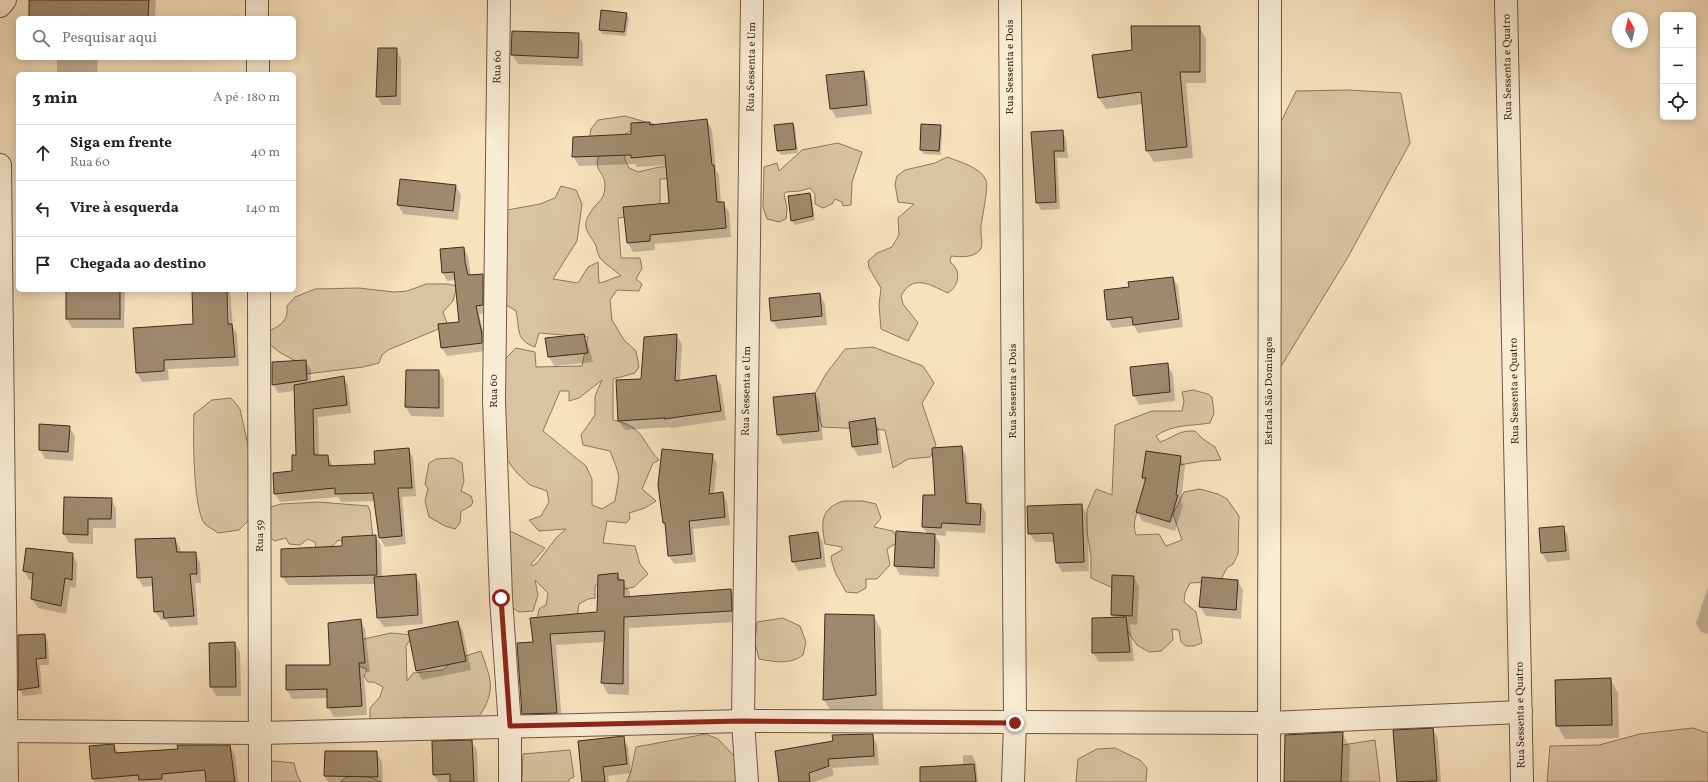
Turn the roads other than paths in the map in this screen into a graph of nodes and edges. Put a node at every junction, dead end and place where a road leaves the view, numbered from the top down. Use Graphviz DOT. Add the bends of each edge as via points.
graph roads {
  1 [pos="5,0"];
  2 [pos="257,0"];
  3 [pos="499,0"];
  4 [pos="752,0"];
  5 [pos="1010,0"];
  6 [pos="1270,0"];
  7 [pos="1506,0"];
  8 [pos="0,6"];
  9 [pos="257,16"];
  10 [pos="258,60"];
  11 [pos="258,72"];
  12 [pos="0,165"];
  13 [pos="259,292"];
  14 [pos="1521,712"];
  15 [pos="743,721"];
  16 [pos="1015,723"];
  17 [pos="1269,723"];
  18 [pos="510,726"];
  19 [pos="4,732"];
  20 [pos="261,733"];
  21 [pos="7,782"];
  22 [pos="260,782"];
  23 [pos="510,782"];
  24 [pos="747,782"];
  25 [pos="1013,782"];
  26 [pos="1269,782"];
  27 [pos="1522,782"];
  1 -- 8 [label="street"];
  2 -- 9 [label="street"];
  3 -- 18 [label="street, Rua 60" via="494,401 501,598"];
  4 -- 15 [label="street, Rua Sessenta e Um"];
  5 -- 16 [label="street, Rua Sessenta e Dois"];
  6 -- 17 [label="street, Estrada São Domingos"];
  7 -- 14 [label="street, Rua Sessenta e Quatro"];
  10 -- 11 [label="street"];
  12 -- 19 [label="street"];
  13 -- 20 [label="street, Rua 59"];
  14 -- 17 [label="street"];
  14 -- 27 [label="street, Rua Sessenta e Quatro"];
  15 -- 16 [label="street"];
  15 -- 18 [label="street"];
  15 -- 24 [label="street, Rua Sessenta e Um"];
  16 -- 17 [label="street"];
  16 -- 25 [label="street, Rua Sessenta e Dois"];
  17 -- 26 [label="street, Estrada São Domingos"];
  18 -- 20 [label="street"];
  18 -- 23 [label="street, Rua 60"];
  19 -- 20 [label="street"];
  19 -- 21 [label="street"];
  20 -- 22 [label="street, Rua 59"];
}
